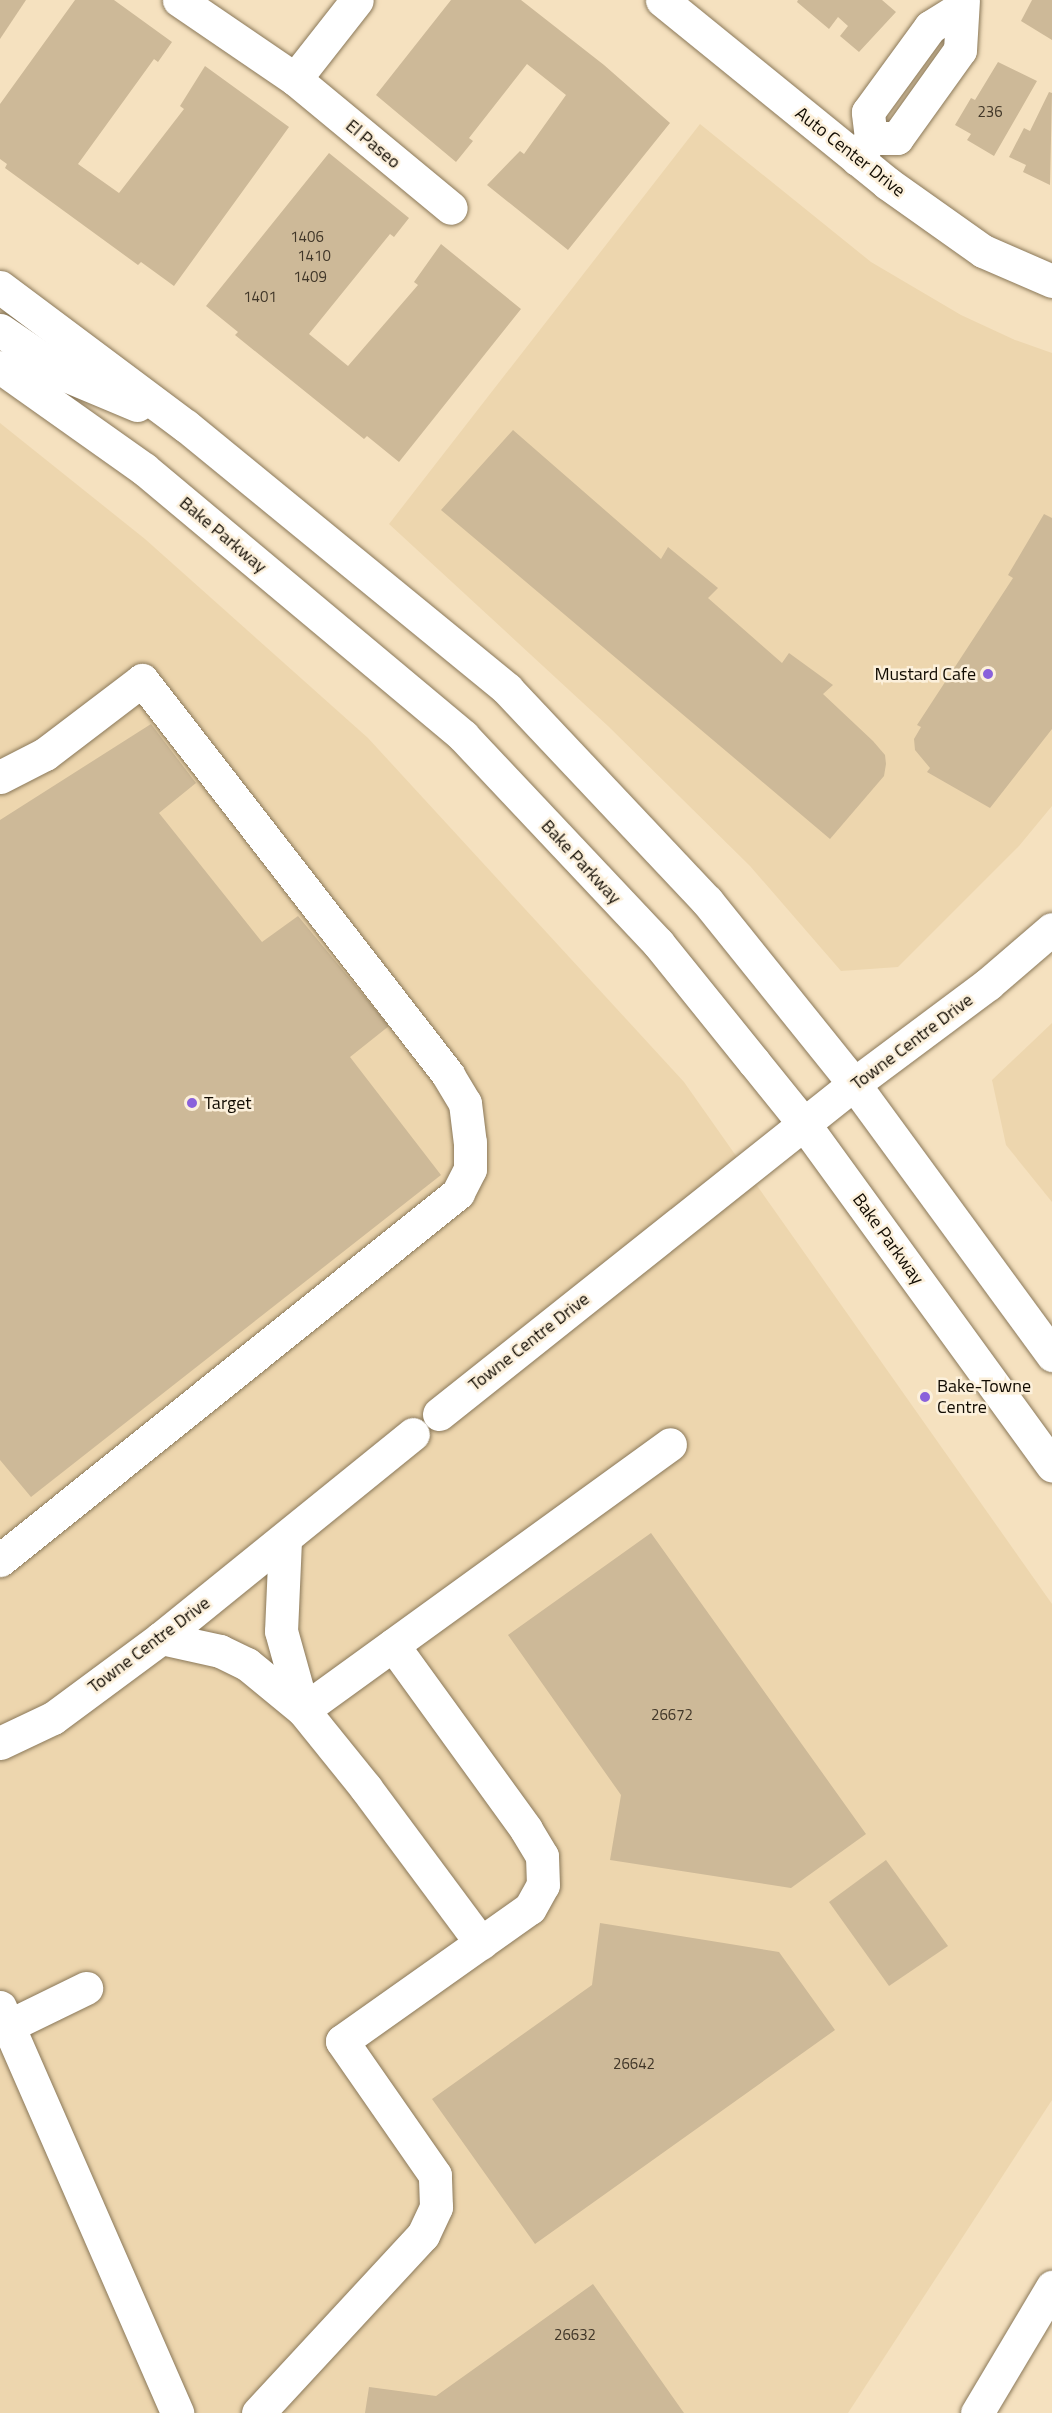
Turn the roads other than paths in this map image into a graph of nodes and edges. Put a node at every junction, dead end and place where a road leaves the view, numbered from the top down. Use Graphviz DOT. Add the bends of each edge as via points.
graph roads {
  1 [pos="180,0"];
  2 [pos="357,0"];
  3 [pos="662,0"];
  4 [pos="962,4"];
  5 [pos="295,79"];
  6 [pos="864,149"];
  7 [pos="451,208"];
  8 [pos="1052,281"];
  9 [pos="0,287"];
  10 [pos="0,330"];
  11 [pos="0,367"];
  12 [pos="186,426"];
  13 [pos="0,777"];
  14 [pos="1052,929"];
  15 [pos="854,1084"];
  16 [pos="804,1124"];
  17 [pos="1052,1355"];
  18 [pos="670,1444"];
  19 [pos="1052,1465"];
  20 [pos="285,1540"];
  21 [pos="0,1560"];
  22 [pos="161,1638"];
  23 [pos="393,1645"];
  24 [pos="303,1710"];
  25 [pos="0,1743"];
  26 [pos="481,1943"];
  27 [pos="86,1988"];
  28 [pos="3,2021"];
  29 [pos="1052,2288"];
  30 [pos="177,2413"];
  31 [pos="258,2413"];
  32 [pos="977,2413"];
  1 -- 5 [label="main road, El Paseo"];
  2 -- 5 [label="main road"];
  3 -- 6 [label="main road, Auto Center Drive"];
  4 -- 6 [label="main road" via="930,27 868,112"];
  5 -- 7 [label="main road, El Paseo"];
  6 -- 8 [label="main road, Auto Center Drive" via="983,251"];
  9 -- 12 [label="main road"];
  10 -- 12 [label="main road" via="68,376"];
  11 -- 16 [label="main road, Bake Parkway" via="144,469 463,736 658,943"];
  12 -- 15 [label="main road" via="507,689 707,901"];
  13 -- 21 [label="main road" via="45,754 142,680 448,1075 465,1104 470,1142 470,1169 458,1193"];
  14 -- 15 [label="main road, Towne Centre Drive" via="988,984"];
  15 -- 16 [label="main road, Towne Centre Drive"];
  15 -- 17 [label="main road"];
  16 -- 19 [label="main road, Bake Parkway"];
  16 -- 20 [label="main road, Towne Centre Drive"];
  18 -- 23 [label="main road"];
  20 -- 22 [label="main road, Towne Centre Drive"];
  20 -- 24 [label="main road" via="281,1630"];
  22 -- 24 [label="main road" via="220,1651 247,1664"];
  22 -- 25 [label="main road, Towne Centre Drive" via="52,1718"];
  23 -- 24 [label="main road"];
  23 -- 26 [label="main road" via="542,1856 543,1884 530,1908"];
  24 -- 26 [label="main road"];
  26 -- 31 [label="main road" via="342,2041 435,2175 436,2207 423,2235"];
  27 -- 28 [label="main road"];
  28 -- 30 [label="main road"];
  29 -- 32 [label="main road"];
}
